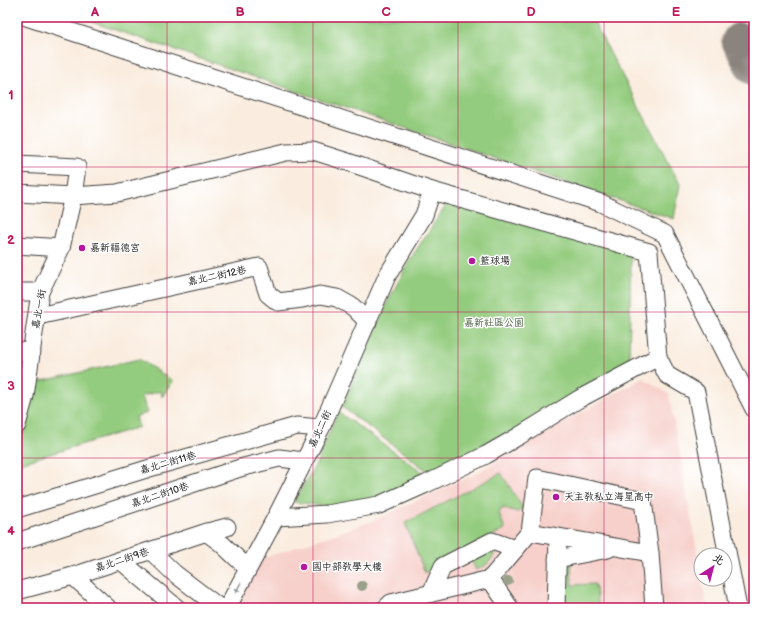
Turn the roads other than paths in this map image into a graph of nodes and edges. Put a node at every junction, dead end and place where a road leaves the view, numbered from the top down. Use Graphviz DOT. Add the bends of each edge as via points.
graph roads {
  1 [pos="26,17"];
  2 [pos="17,164"];
  3 [pos="432,192"];
  4 [pos="17,193"];
  5 [pos="73,196"];
  6 [pos="17,245"];
  7 [pos="61,248"];
  8 [pos="17,292"];
  9 [pos="40,292"];
  10 [pos="38,316"];
  11 [pos="368,322"];
  12 [pos="24,352"];
  13 [pos="658,357"];
  14 [pos="21,396"];
  15 [pos="754,409"];
  16 [pos="17,425"];
  17 [pos="321,428"];
  18 [pos="304,461"];
  19 [pos="17,509"];
  20 [pos="276,517"];
  21 [pos="227,527"];
  22 [pos="206,532"];
  23 [pos="530,532"];
  24 [pos="558,537"];
  25 [pos="17,542"];
  26 [pos="618,548"];
  27 [pos="515,549"];
  28 [pos="151,550"];
  29 [pos="650,553"];
  30 [pos="463,556"];
  31 [pos="557,559"];
  32 [pos="120,560"];
  33 [pos="251,563"];
  34 [pos="73,576"];
  35 [pos="490,579"];
  36 [pos="473,583"];
  37 [pos="17,591"];
  38 [pos="431,594"];
  39 [pos="390,606"];
  40 [pos="108,608"];
  41 [pos="177,608"];
  42 [pos="220,608"];
  43 [pos="227,608"];
  44 [pos="510,608"];
  45 [pos="556,608"];
  46 [pos="654,608"];
  47 [pos="738,608"];
  1 -- 15 [label="street" via="601,203 665,234"];
  2 -- 5 [label="street, 嘉北一街" via="77,168"];
  3 -- 5 [label="street" via="313,151 286,152 117,193"];
  3 -- 11 [label="street, 嘉北二街" via="424,215 387,276"];
  3 -- 13 [label="street" via="649,252"];
  4 -- 5 [label="street"];
  5 -- 7 [label="street, 嘉北一街"];
  6 -- 7 [label="street"];
  7 -- 9 [label="street, 嘉北一街"];
  8 -- 9 [label="street"];
  9 -- 10 [label="street, 嘉北一街"];
  10 -- 11 [label="street, 嘉北二街12巷" via="259,267 268,294 278,302 320,295 337,298"];
  10 -- 12 [label="street, 嘉北一街"];
  11 -- 17 [label="street, 嘉北二街"];
  12 -- 14 [label="street, 嘉北一街"];
  13 -- 20 [label="street" via="580,399 486,455 379,505 327,514"];
  13 -- 47 [label="street" via="667,375 696,392"];
  14 -- 16 [label="street, 嘉北一街"];
  17 -- 18 [label="street, 嘉北二街"];
  17 -- 19 [label="street, 嘉北二街11巷" via="297,426"];
  18 -- 20 [label="street, 嘉北二街"];
  18 -- 25 [label="street, 嘉北二街10巷" via="279,458 240,468"];
  20 -- 33 [label="street, 嘉北二街"];
  21 -- 22 [label="street, 嘉北二街9巷"];
  22 -- 28 [label="street, 嘉北二街9巷"];
  22 -- 33 [label="street" via="242,563"];
  23 -- 24 [label="street"];
  23 -- 27 [label="street"];
  23 -- 29 [label="street" via="537,478 643,501"];
  24 -- 26 [label="street"];
  24 -- 31 [label="street"];
  26 -- 29 [label="street"];
  26 -- 31 [label="street"];
  27 -- 30 [label="street" via="492,541"];
  27 -- 35 [label="street"];
  28 -- 32 [label="street, 嘉北二街9巷"];
  28 -- 42 [label="street" via="174,573"];
  29 -- 46 [label="street"];
  30 -- 36 [label="street"];
  30 -- 38 [label="street" via="443,566"];
  31 -- 45 [label="street"];
  32 -- 34 [label="street, 嘉北二街9巷"];
  32 -- 41 [label="street"];
  33 -- 43 [label="street, 嘉北二街, one-way"];
  34 -- 37 [label="street, 嘉北二街9巷"];
  34 -- 40 [label="street"];
  35 -- 36 [label="street"];
  35 -- 44 [label="street"];
  36 -- 38 [label="street"];
  38 -- 39 [label="street"];
}
